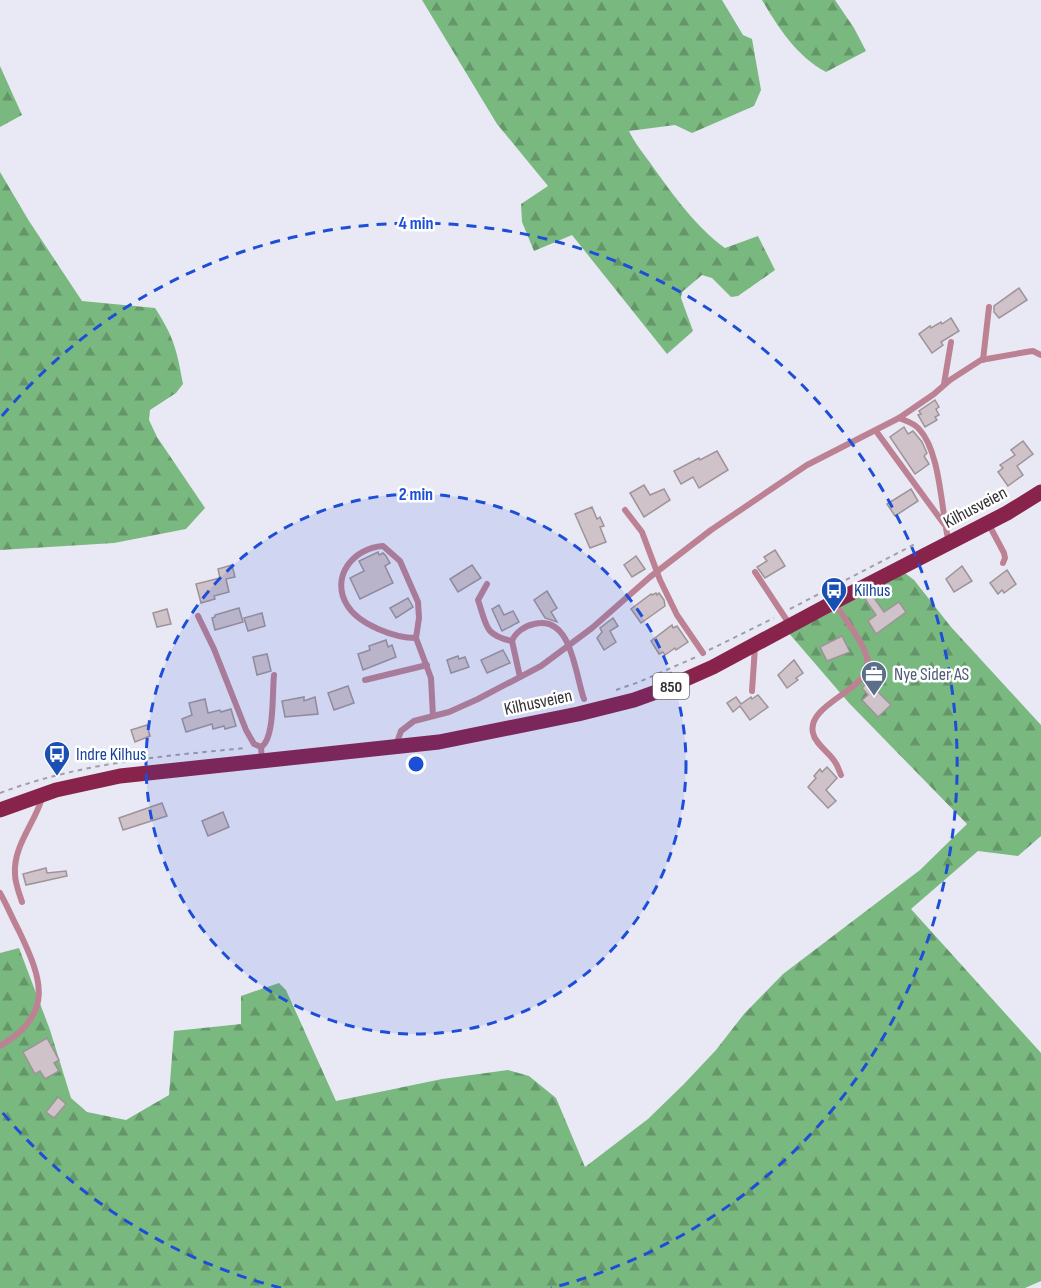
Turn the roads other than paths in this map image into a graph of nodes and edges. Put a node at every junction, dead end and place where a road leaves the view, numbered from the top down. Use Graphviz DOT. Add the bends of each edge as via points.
graph roads {
  1 [pos="989,307"];
  2 [pos="951,342"];
  3 [pos="1041,355"];
  4 [pos="983,360"];
  5 [pos="944,384"];
  6 [pos="899,418"];
  7 [pos="876,431"];
  8 [pos="1041,492"];
  9 [pos="626,510"];
  10 [pos="988,523"];
  11 [pos="944,524"];
  12 [pos="949,543"];
  13 [pos="1003,563"];
  14 [pos="657,571"];
  15 [pos="755,572"];
  16 [pos="486,584"];
  17 [pos="834,602"];
  18 [pos="198,616"];
  19 [pos="791,625"];
  20 [pos="416,638"];
  21 [pos="512,641"];
  22 [pos="755,644"];
  23 [pos="570,645"];
  24 [pos="703,654"];
  25 [pos="427,665"];
  26 [pos="274,675"];
  27 [pos="520,677"];
  28 [pos="365,680"];
  29 [pos="752,691"];
  30 [pos="584,699"];
  31 [pos="433,716"];
  32 [pos="396,747"];
  33 [pos="261,754"];
  34 [pos="841,776"];
  35 [pos="43,794"];
  36 [pos="0,810"];
  37 [pos="0,893"];
  38 [pos="22,902"];
  39 [pos="0,1046"];
  1 -- 4 [label="lane"];
  2 -- 5 [label="lane"];
  3 -- 4 [label="lane" via="1033,351"];
  4 -- 5 [label="lane"];
  5 -- 6 [label="lane"];
  6 -- 7 [label="lane"];
  6 -- 11 [label="lane" via="919,428 930,446"];
  7 -- 11 [label="lane"];
  7 -- 14 [label="lane" via="807,465"];
  8 -- 10 [label="main road, Kilhusveien / 850"];
  9 -- 14 [label="lane" via="642,532"];
  10 -- 12 [label="main road, Kilhusveien / 850"];
  10 -- 13 [label="lane" via="1004,553"];
  11 -- 12 [label="lane"];
  12 -- 17 [label="main road, Kilhusveien / 850"];
  14 -- 23 [label="lane"];
  14 -- 24 [label="lane" via="677,615"];
  15 -- 19 [label="lane"];
  16 -- 21 [label="lane" via="478,600 489,632 495,638"];
  17 -- 19 [label="main road, Kilhusveien / 850"];
  17 -- 34 [label="lane" via="868,664 866,674 828,705 813,726 813,735"];
  18 -- 33 [label="lane" via="246,730"];
  19 -- 22 [label="main road, Kilhusveien / 850"];
  20 -- 20 [label="lane" via="418,602 400,561 383,546 361,553 342,577 347,606 383,632"];
  20 -- 25 [label="lane"];
  21 -- 23 [label="lane" via="527,627 544,623"];
  21 -- 27 [label="lane"];
  22 -- 29 [label="lane"];
  22 -- 32 [label="main road, Kilhusveien / 850" via="682,681 625,702 496,732"];
  23 -- 27 [label="lane"];
  23 -- 30 [label="lane"];
  25 -- 28 [label="lane"];
  25 -- 31 [label="lane"];
  26 -- 33 [label="lane" via="271,726"];
  27 -- 31 [label="lane"];
  31 -- 32 [label="lane" via="407,725"];
  32 -- 33 [label="main road, Kilhusveien / 850"];
  33 -- 35 [label="main road, Kilhusveien / 850" via="87,782"];
  35 -- 36 [label="main road, Kilhusveien / 850"];
  35 -- 38 [label="lane" via="15,868"];
  37 -- 39 [label="lane" via="34,962 39,991 27,1026"];
}
